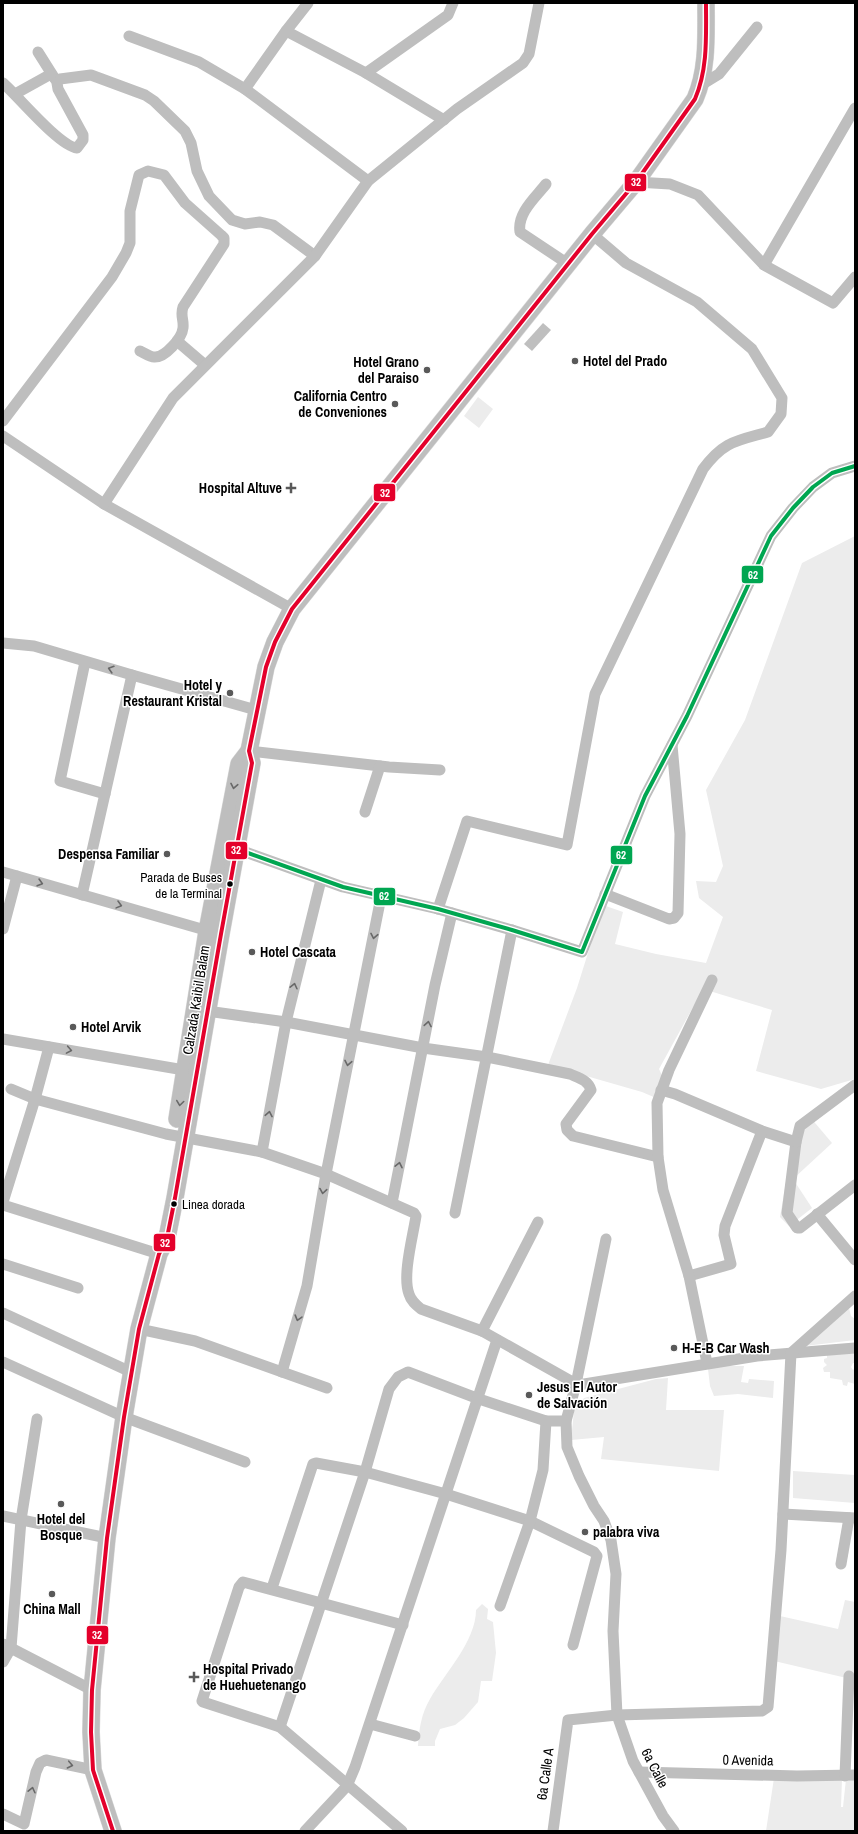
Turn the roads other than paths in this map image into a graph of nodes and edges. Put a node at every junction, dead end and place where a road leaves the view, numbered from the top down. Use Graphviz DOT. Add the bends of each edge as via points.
graph roads {
  1 [pos="308,3"];
  2 [pos="453,3"];
  3 [pos="539,3"];
  4 [pos="706,3"];
  5 [pos="757,27"];
  6 [pos="286,31"];
  7 [pos="129,36"];
  8 [pos="38,52"];
  9 [pos="366,73"];
  10 [pos="54,78"];
  11 [pos="3,82"];
  12 [pos="701,85"];
  13 [pos="245,89"];
  14 [pos="16,94"];
  15 [pos="854,113"];
  16 [pos="444,120"];
  17 [pos="368,181"];
  18 [pos="636,182"];
  19 [pos="546,184"];
  20 [pos="592,234"];
  21 [pos="315,256"];
  22 [pos="568,264"];
  23 [pos="764,265"];
  24 [pos="855,277"];
  25 [pos="177,341"];
  26 [pos="140,351"];
  27 [pos="205,366"];
  28 [pos="3,421"];
  29 [pos="3,436"];
  30 [pos="855,466"];
  31 [pos="104,504"];
  32 [pos="292,609"];
  33 [pos="3,643"];
  34 [pos="85,662"];
  35 [pos="132,676"];
  36 [pos="256,710"];
  37 [pos="672,745"];
  38 [pos="249,751"];
  39 [pos="380,766"];
  40 [pos="440,770"];
  41 [pos="105,794"];
  42 [pos="365,812"];
  43 [pos="237,849"];
  44 [pos="3,872"];
  45 [pos="17,876"];
  46 [pos="320,880"];
  47 [pos="605,894"];
  48 [pos="82,895"];
  49 [pos="382,897"];
  50 [pos="438,909"];
  51 [pos="452,913"];
  52 [pos="3,930"];
  53 [pos="512,930"];
  54 [pos="214,933"];
  55 [pos="712,980"];
  56 [pos="207,1011"];
  57 [pos="286,1022"];
  58 [pos="354,1034"];
  59 [pos="3,1039"];
  60 [pos="49,1047"];
  61 [pos="424,1048"];
  62 [pos="487,1058"];
  63 [pos="184,1070"];
  64 [pos="855,1085"];
  65 [pos="11,1089"];
  66 [pos="661,1090"];
  67 [pos="35,1099"];
  68 [pos="762,1131"];
  69 [pos="180,1136"];
  70 [pos="796,1142"];
  71 [pos="262,1152"];
  72 [pos="658,1156"];
  73 [pos="326,1174"];
  74 [pos="855,1185"];
  75 [pos="392,1203"];
  76 [pos="3,1204"];
  77 [pos="455,1213"];
  78 [pos="818,1214"];
  79 [pos="538,1222"];
  80 [pos="606,1239"];
  81 [pos="159,1254"];
  82 [pos="855,1260"];
  83 [pos="3,1264"];
  84 [pos="688,1276"];
  85 [pos="78,1288"];
  86 [pos="855,1296"];
  87 [pos="3,1313"];
  88 [pos="140,1329"];
  89 [pos="482,1331"];
  90 [pos="497,1340"];
  91 [pos="855,1348"];
  92 [pos="791,1353"];
  93 [pos="3,1362"];
  94 [pos="707,1363"];
  95 [pos="282,1372"];
  96 [pos="133,1373"];
  97 [pos="576,1384"];
  98 [pos="327,1388"];
  99 [pos="479,1399"];
  100 [pos="124,1418"];
  101 [pos="37,1420"];
  102 [pos="546,1421"];
  103 [pos="566,1421"];
  104 [pos="245,1462"];
  105 [pos="365,1472"];
  106 [pos="446,1494"];
  107 [pos="783,1514"];
  108 [pos="3,1516"];
  109 [pos="852,1518"];
  110 [pos="21,1520"];
  111 [pos="530,1521"];
  112 [pos="107,1538"];
  113 [pos="841,1564"];
  114 [pos="272,1588"];
  115 [pos="322,1603"];
  116 [pos="500,1606"];
  117 [pos="403,1625"];
  118 [pos="573,1645"];
  119 [pos="7,1646"];
  120 [pos="3,1662"];
  121 [pos="849,1676"];
  122 [pos="92,1690"];
  123 [pos="617,1715"];
  124 [pos="370,1724"];
  125 [pos="280,1727"];
  126 [pos="415,1736"];
  127 [pos="94,1770"];
  128 [pos="639,1772"];
  129 [pos="850,1775"];
  130 [pos="347,1786"];
  131 [pos="3,1814"];
  132 [pos="113,1831"];
  133 [pos="306,1831"];
  134 [pos="402,1831"];
  135 [pos="553,1831"];
  136 [pos="674,1831"];
  1 -- 6 [label="street"];
  2 -- 9 [label="street" via="448,15"];
  3 -- 16 [label="street" via="529,54 523,63"];
  4 -- 12 [label="main road, Calzada Kaibil Balam" via="706,60"];
  5 -- 12 [label="street" via="719,74"];
  6 -- 9 [label="street"];
  6 -- 13 [label="street"];
  7 -- 13 [label="street" via="199,62"];
  8 -- 10 [label="street"];
  9 -- 16 [label="street"];
  10 -- 14 [label="street"];
  10 -- 14 [label="street" via="83,136 77,148 68,145 53,132"];
  10 -- 21 [label="street" via="91,75 154,101 185,131 191,143 197,171 208,196 232,220 245,224 260,222 273,225"];
  11 -- 14 [label="street"];
  12 -- 18 [label="main road, Calzada Kaibil Balam" via="695,99"];
  13 -- 17 [label="street"];
  15 -- 23 [label="street"];
  16 -- 17 [label="street"];
  17 -- 21 [label="street"];
  18 -- 20 [label="main road, Calzada Kaibil Balam"];
  18 -- 23 [label="street" via="670,184 698,195"];
  19 -- 22 [label="street" via="522,214 520,232"];
  20 -- 22 [label="main road, Calzada Kaibil Balam"];
  20 -- 50 [label="street" via="626,263 697,302 752,349 782,398 781,414 768,432 732,442 715,453 703,469 595,694 566,845 466,821"];
  21 -- 27 [label="street"];
  22 -- 32 [label="main road, Calzada Kaibil Balam"];
  23 -- 24 [label="street" via="833,303"];
  25 -- 26 [label="street" via="164,354 154,357"];
  25 -- 27 [label="street"];
  25 -- 28 [label="street" via="183,329 183,306 222,248 224,238 186,203 164,176 148,171 139,176 132,197 130,242 126,253 112,277"];
  27 -- 31 [label="street" via="174,398"];
  29 -- 31 [label="street"];
  30 -- 37 [label="street" via="832,473 813,487 770,536"];
  31 -- 32 [label="street"];
  32 -- 36 [label="main road, Calzada Kaibil Balam" via="275,642 266,667"];
  33 -- 34 [label="street" via="34,646"];
  35 -- 34 [label="street, one-way"];
  34 -- 41 [label="street" via="60,781"];
  35 -- 36 [label="street"];
  35 -- 41 [label="street"];
  36 -- 38 [label="main road, Calzada Kaibil Balam"];
  37 -- 47 [label="street" via="645,796"];
  37 -- 47 [label="street" via="680,834 678,914 669,919"];
  38 -- 39 [label="street"];
  38 -- 43 [label="main road, Calzada Kaibil Balam" via="252,763"];
  38 -- 54 [label="main road, Calzada Kaibil Balam, one-way" via="239,764"];
  39 -- 40 [label="street"];
  39 -- 42 [label="street"];
  41 -- 48 [label="street"];
  43 -- 46 [label="street"];
  43 -- 54 [label="main road, Calzada Kaibil Balam"];
  44 -- 45 [label="street"];
  45 -- 48 [label="street, one-way"];
  45 -- 52 [label="street"];
  46 -- 49 [label="street"];
  57 -- 46 [label="street, one-way"];
  47 -- 53 [label="street" via="582,953"];
  48 -- 54 [label="street, one-way"];
  49 -- 50 [label="street"];
  49 -- 58 [label="street, one-way"];
  50 -- 51 [label="street"];
  51 -- 53 [label="street"];
  61 -- 51 [label="street, one-way" via="435,985"];
  53 -- 62 [label="street"];
  54 -- 56 [label="main road, Calzada Kaibil Balam"];
  54 -- 63 [label="main road, Calzada Kaibil Balam"];
  55 -- 66 [label="street"];
  56 -- 57 [label="street"];
  56 -- 69 [label="main road, Calzada Kaibil Balam"];
  57 -- 58 [label="street"];
  71 -- 57 [label="street, one-way"];
  58 -- 61 [label="street"];
  58 -- 73 [label="street, one-way"];
  59 -- 60 [label="street"];
  60 -- 63 [label="street, one-way"];
  60 -- 67 [label="street"];
  61 -- 62 [label="street"];
  75 -- 61 [label="street, one-way"];
  62 -- 72 [label="street" via="570,1074 582,1079 590,1085 591,1090 566,1124 567,1130 573,1136"];
  62 -- 77 [label="street"];
  63 -- 69 [label="main road, Calzada Kaibil Balam, one-way"];
  64 -- 70 [label="street" via="802,1124"];
  65 -- 67 [label="street"];
  66 -- 68 [label="street"];
  66 -- 72 [label="street" via="657,1103"];
  67 -- 69 [label="street"];
  67 -- 76 [label="street"];
  68 -- 70 [label="street"];
  68 -- 84 [label="street" via="725,1226 724,1235 731,1264"];
  69 -- 71 [label="street"];
  69 -- 81 [label="main road, Calzada Kaibil Balam" via="167,1238"];
  70 -- 78 [label="street" via="787,1213 798,1228"];
  71 -- 73 [label="street"];
  72 -- 84 [label="street" via="668,1209"];
  73 -- 75 [label="street"];
  73 -- 95 [label="street, one-way" via="307,1286"];
  74 -- 78 [label="street"];
  75 -- 89 [label="street" via="416,1216 406,1278 411,1300 421,1309"];
  76 -- 81 [label="street"];
  78 -- 82 [label="street"];
  79 -- 89 [label="street"];
  80 -- 97 [label="street, 6a Calle"];
  81 -- 88 [label="main road, Calzada Kaibil Balam"];
  83 -- 85 [label="street"];
  84 -- 94 [label="street"];
  86 -- 92 [label="street"];
  87 -- 96 [label="street"];
  88 -- 95 [label="street" via="195,1341"];
  88 -- 96 [label="main road, Calzada Kaibil Balam"];
  89 -- 90 [label="street"];
  90 -- 97 [label="street"];
  90 -- 99 [label="street"];
  91 -- 92 [label="street"];
  92 -- 94 [label="street"];
  92 -- 107 [label="street"];
  93 -- 100 [label="street"];
  94 -- 97 [label="street"];
  95 -- 98 [label="street"];
  96 -- 100 [label="main road, Calzada Kaibil Balam"];
  97 -- 103 [label="street, 6a Calle"];
  99 -- 102 [label="street"];
  99 -- 105 [label="street" via="408,1372 398,1377 389,1389"];
  99 -- 106 [label="street"];
  100 -- 104 [label="street"];
  100 -- 112 [label="main road, Calzada Kaibil Balam"];
  101 -- 110 [label="street"];
  102 -- 103 [label="street"];
  102 -- 111 [label="street" via="543,1470"];
  103 -- 123 [label="street, 6a Calle" via="567,1447 585,1488 604,1521 614,1553 616,1574 612,1631"];
  105 -- 106 [label="street"];
  105 -- 114 [label="street" via="313,1464"];
  105 -- 115 [label="street"];
  106 -- 111 [label="street"];
  106 -- 117 [label="street"];
  107 -- 109 [label="street"];
  107 -- 123 [label="street" via="767,1708"];
  108 -- 110 [label="street"];
  109 -- 113 [label="street"];
  110 -- 112 [label="street"];
  110 -- 119 [label="street"];
  111 -- 116 [label="street"];
  111 -- 118 [label="street" via="596,1554"];
  112 -- 122 [label="main road, Calzada Kaibil Balam"];
  114 -- 115 [label="street"];
  114 -- 125 [label="street" via="245,1582 240,1585 202,1701"];
  115 -- 117 [label="street"];
  115 -- 125 [label="street"];
  117 -- 124 [label="street"];
  119 -- 120 [label="street"];
  119 -- 122 [label="street"];
  121 -- 129 [label="street"];
  122 -- 127 [label="main road, Calzada Kaibil Balam" via="91,1732"];
  123 -- 128 [label="street, 6a Calle"];
  123 -- 135 [label="street, 6a Calle A" via="568,1720"];
  124 -- 126 [label="street"];
  124 -- 130 [label="street"];
  125 -- 130 [label="street"];
  131 -- 127 [label="street, one-way" via="24,1824 36,1772 40,1763 46,1760"];
  127 -- 132 [label="main road, Calzada Kaibil Balam"];
  128 -- 129 [label="street, 0 Avenida"];
  128 -- 136 [label="street, 6a Calle"];
  130 -- 133 [label="street"];
  130 -- 134 [label="street"];
}
